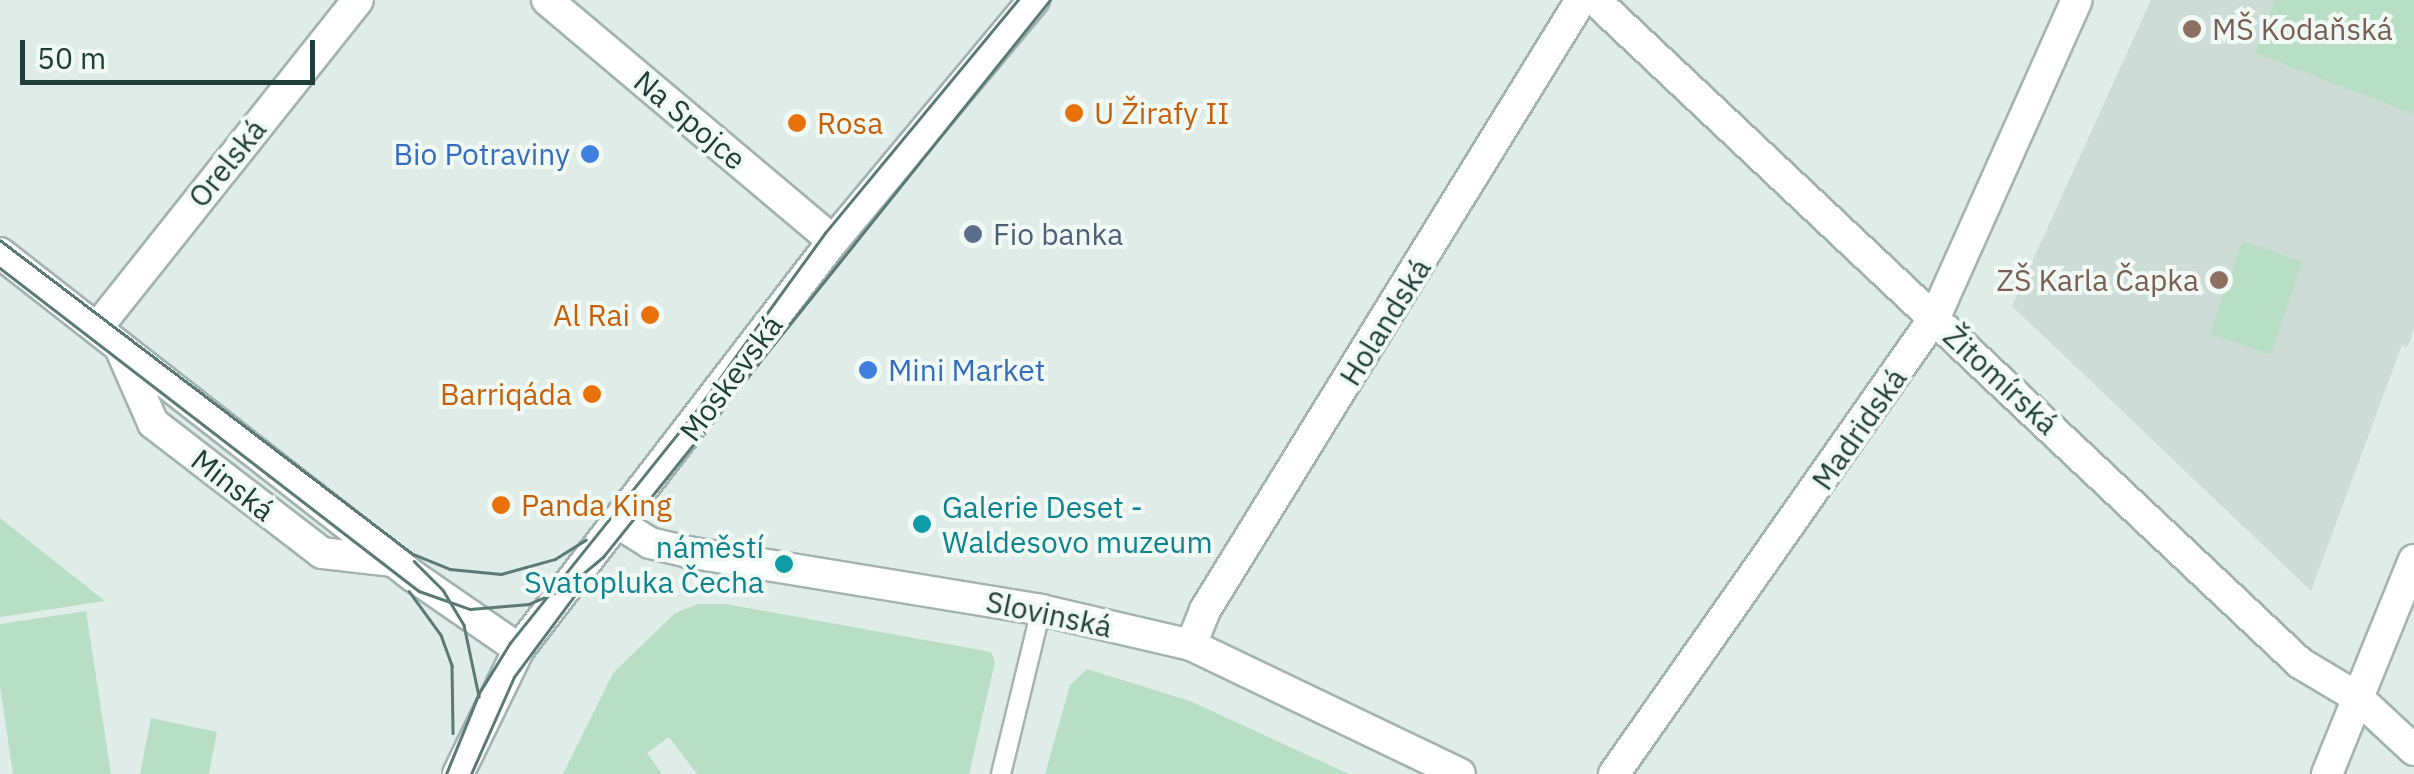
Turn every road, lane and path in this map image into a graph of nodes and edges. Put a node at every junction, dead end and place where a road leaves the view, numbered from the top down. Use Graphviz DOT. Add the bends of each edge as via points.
graph roads {
  1 [pos="358,0"];
  2 [pos="546,0"];
  3 [pos="1034,0"];
  4 [pos="1581,0"];
  5 [pos="1595,0"];
  6 [pos="2077,0"];
  7 [pos="834,241"];
  8 [pos="0,253"];
  9 [pos="1935,318"];
  10 [pos="109,338"];
  11 [pos="618,523"];
  12 [pos="2414,560"];
  13 [pos="1040,610"];
  14 [pos="1192,646"];
  15 [pos="519,650"];
  16 [pos="2357,697"];
  17 [pos="2414,750"];
  18 [pos="458,774"];
  19 [pos="1001,774"];
  20 [pos="1460,774"];
  21 [pos="1614,774"];
  22 [pos="2327,774"];
  1 -- 10 [label="street, Orelská"];
  2 -- 7 [label="street, Na Spojce"];
  3 -- 7 [label="street, Moskevská"];
  4 -- 14 [label="street, Holandská" via="1205,610"];
  5 -- 9 [label="street, Žitomírská"];
  6 -- 9 [label="street, Madridská"];
  7 -- 11 [label="street, Moskevská"];
  8 -- 10 [label="street, Minská"];
  9 -- 16 [label="street, Žitomírská" via="2300,663"];
  9 -- 21 [label="street, Madridská"];
  10 -- 15 [label="street, Minská" via="153,423 322,553 394,561"];
  11 -- 13 [label="street, Slovinská" via="650,543 688,552"];
  11 -- 15 [label="street, Moskevská"];
  12 -- 16 [label="street"];
  13 -- 14 [label="street, Slovinská"];
  13 -- 19 [label="lane"];
  14 -- 20 [label="street, Slovinská"];
  15 -- 18 [label="street, Moskevská"];
  16 -- 17 [label="street, Žitomírská"];
  16 -- 22 [label="street"];
}
